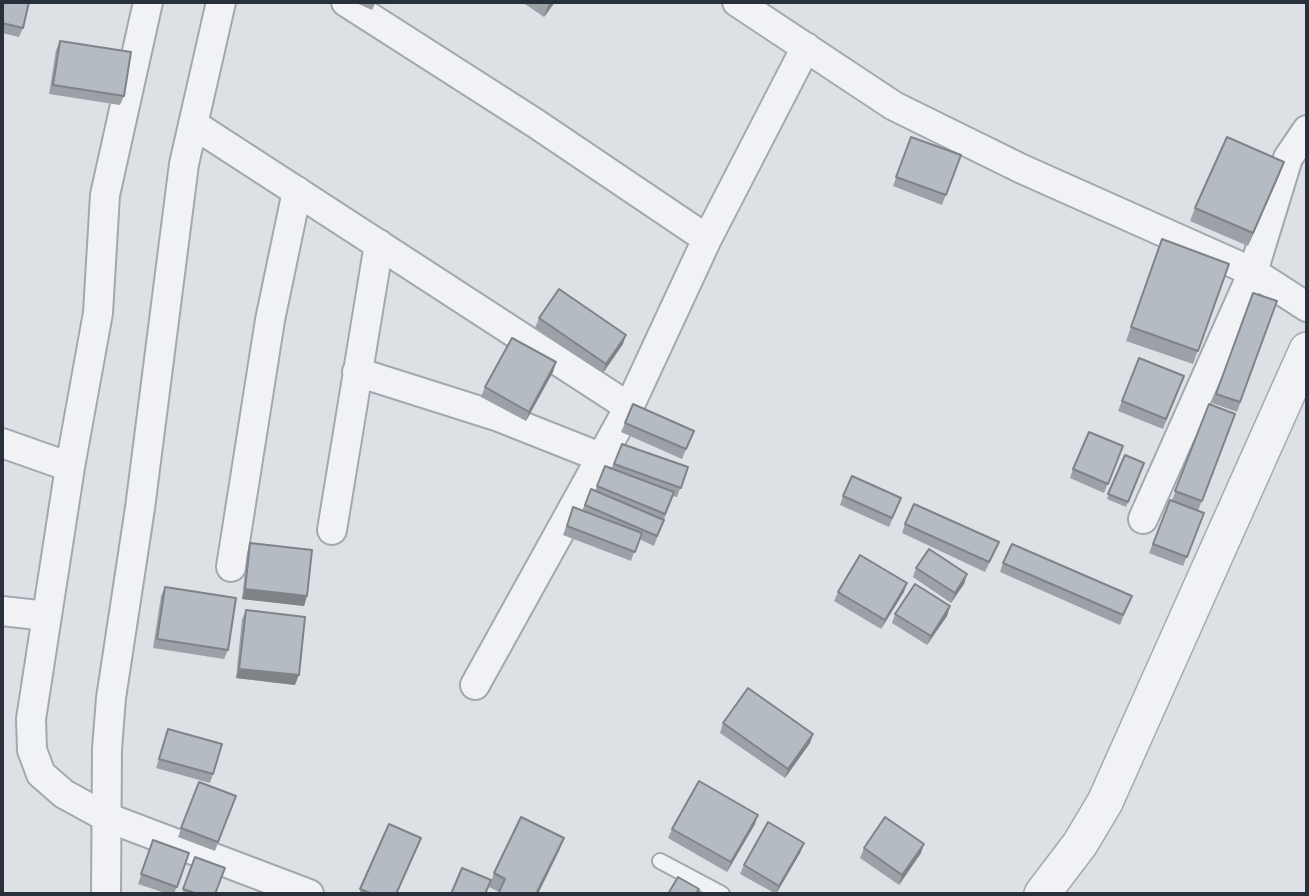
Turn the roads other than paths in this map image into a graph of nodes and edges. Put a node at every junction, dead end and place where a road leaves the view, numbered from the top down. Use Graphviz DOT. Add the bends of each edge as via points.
graph roads {
  1 [pos="148,2"];
  2 [pos="221,2"];
  3 [pos="346,2"];
  4 [pos="737,2"];
  5 [pos="806,47"];
  6 [pos="193,124"];
  7 [pos="1307,130"];
  8 [pos="298,191"];
  9 [pos="708,239"];
  10 [pos="379,244"];
  11 [pos="1253,272"];
  12 [pos="1307,307"];
  13 [pos="1307,349"];
  14 [pos="357,372"];
  15 [pos="629,407"];
  16 [pos="2,443"];
  17 [pos="600,457"];
  18 [pos="70,467"];
  19 [pos="1143,519"];
  20 [pos="332,530"];
  21 [pos="231,567"];
  22 [pos="2,611"];
  23 [pos="47,616"];
  24 [pos="475,685"];
  25 [pos="106,817"];
  26 [pos="660,861"];
  27 [pos="106,894"];
  28 [pos="309,894"];
  29 [pos="722,894"];
  30 [pos="1042,894"];
  1 -- 18 [label="street" via="105,195 98,313"];
  2 -- 6 [label="street"];
  3 -- 9 [label="street"];
  4 -- 5 [label="street"];
  5 -- 9 [label="street"];
  5 -- 11 [label="street" via="894,106 1021,169"];
  6 -- 8 [label="street"];
  6 -- 25 [label="street" via="111,698"];
  7 -- 11 [label="street" via="1288,159"];
  8 -- 10 [label="street"];
  8 -- 21 [label="street" via="270,320"];
  9 -- 15 [label="street"];
  10 -- 14 [label="street"];
  10 -- 15 [label="street"];
  11 -- 12 [label="street"];
  11 -- 19 [label="street"];
  13 -- 30 [label="street" via="1105,802"];
  14 -- 17 [label="street" via="499,417"];
  14 -- 20 [label="street"];
  15 -- 17 [label="street"];
  16 -- 18 [label="street"];
  17 -- 24 [label="street"];
  18 -- 23 [label="street"];
  22 -- 23 [label="street"];
  23 -- 25 [label="street" via="31,719 32,750 41,774 64,794"];
  25 -- 27 [label="street"];
  25 -- 28 [label="street"];
  26 -- 29 [label="lane"];
}
